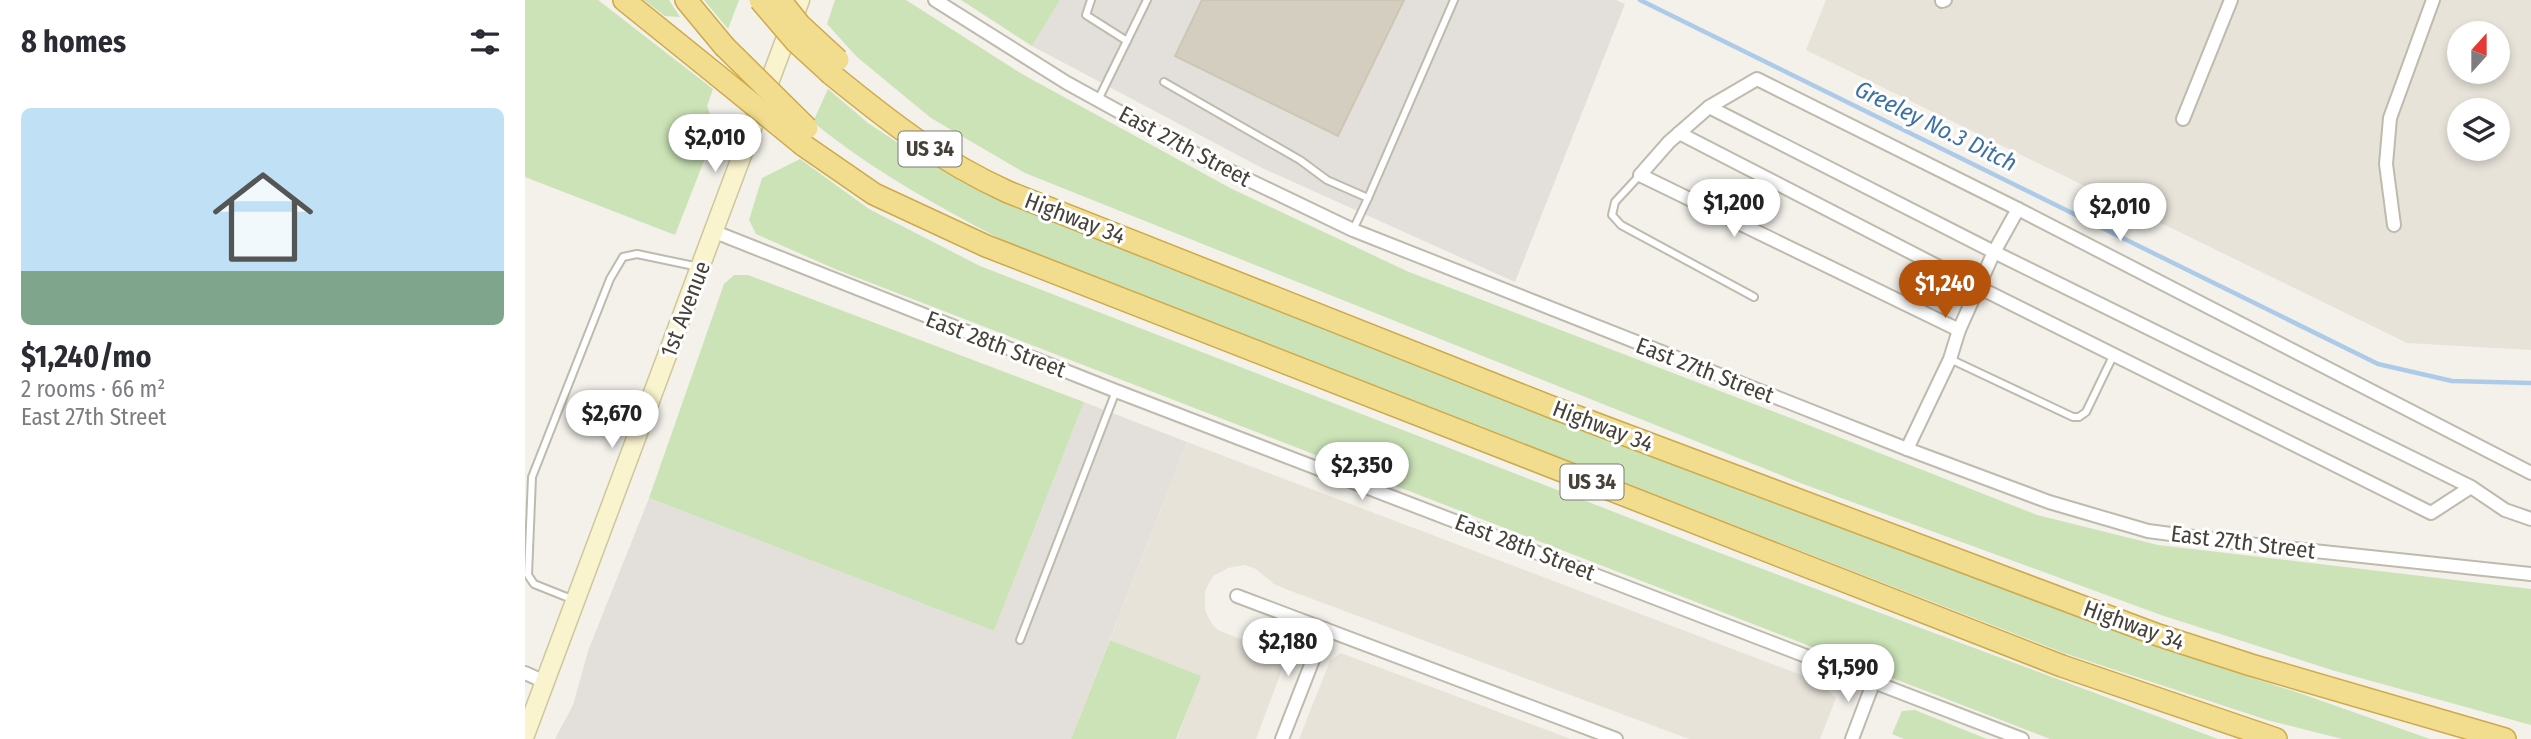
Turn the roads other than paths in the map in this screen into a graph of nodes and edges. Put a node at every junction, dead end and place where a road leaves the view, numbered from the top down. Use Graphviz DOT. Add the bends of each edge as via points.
graph roads {
  1 [pos="624,0"];
  2 [pos="686,0"];
  3 [pos="760,0"];
  4 [pos="780,0"];
  5 [pos="800,0"];
  6 [pos="935,0"];
  7 [pos="1091,0"];
  8 [pos="1147,0"];
  9 [pos="1454,0"];
  10 [pos="2231,0"];
  11 [pos="2433,0"];
  12 [pos="1128,41"];
  13 [pos="834,67"];
  14 [pos="1164,82"];
  15 [pos="1098,100"];
  16 [pos="1709,107"];
  17 [pos="2183,119"];
  18 [pos="1679,133"];
  19 [pos="805,136"];
  20 [pos="1640,176"];
  21 [pos="1368,198"];
  22 [pos="2018,209"];
  23 [pos="2394,225"];
  24 [pos="1353,230"];
  25 [pos="715,232"];
  26 [pos="1994,252"];
  27 [pos="701,267"];
  28 [pos="1978,286"];
  29 [pos="1754,297"];
  30 [pos="1959,330"];
  31 [pos="2114,354"];
  32 [pos="1950,359"];
  33 [pos="1116,391"];
  34 [pos="1907,449"];
  35 [pos="2531,473"];
  36 [pos="2471,487"];
  37 [pos="2531,519"];
  38 [pos="2531,574"];
  39 [pos="1237,596"];
  40 [pos="575,600"];
  41 [pos="1325,629"];
  42 [pos="1020,640"];
  43 [pos="525,674"];
  44 [pos="545,681"];
  45 [pos="1874,681"];
  46 [pos="525,735"];
  47 [pos="1282,739"];
  48 [pos="1616,739"];
  49 [pos="1852,739"];
  50 [pos="2022,739"];
  51 [pos="2276,739"];
  52 [pos="2505,739"];
  1 -- 19 [label="highway, US 34, bridge" via="717,75"];
  2 -- 19 [label="highway, bridge"];
  3 -- 13 [label="highway, bridge" via="796,42"];
  4 -- 13 [label="highway, bridge"];
  5 -- 25 [label="main road, 1st Avenue"];
  6 -- 15 [label="street, East 27th Street"];
  7 -- 12 [label="lane" via="1086,15"];
  8 -- 12 [label="lane"];
  9 -- 21 [label="lane"];
  10 -- 17 [label="street"];
  11 -- 23 [label="street" via="2390,118 2386,164"];
  12 -- 15 [label="lane"];
  13 -- 52 [label="highway, Highway 34 / US 34" via="976,167 1041,204 1553,408 2158,635"];
  14 -- 21 [label="lane" via="1327,180"];
  15 -- 24 [label="street, East 27th Street" via="1205,159"];
  16 -- 18 [label="street"];
  16 -- 22 [label="street" via="1757,79"];
  16 -- 26 [label="street"];
  18 -- 20 [label="street"];
  18 -- 28 [label="street"];
  19 -- 51 [label="highway, US 34" via="874,194 986,246 2049,661"];
  20 -- 29 [label="lane" via="1615,202 1612,215 1621,225"];
  20 -- 30 [label="street"];
  21 -- 24 [label="lane"];
  22 -- 26 [label="street"];
  22 -- 35 [label="street"];
  24 -- 34 [label="street, East 27th Street"];
  25 -- 27 [label="main road, 1st Avenue"];
  25 -- 33 [label="street, East 28th Street"];
  26 -- 28 [label="street"];
  26 -- 36 [label="street"];
  27 -- 40 [label="main road, 1st Avenue"];
  27 -- 40 [label="lane" via="637,254 622,257 531,477 528,575 534,584"];
  28 -- 30 [label="street"];
  28 -- 31 [label="street"];
  30 -- 32 [label="street"];
  31 -- 32 [label="lane" via="2086,412 2079,417"];
  31 -- 36 [label="street" via="2431,513"];
  32 -- 34 [label="street"];
  33 -- 42 [label="lane"];
  33 -- 45 [label="street, East 28th Street"];
  34 -- 38 [label="street, East 27th Street" via="2049,502 2148,531"];
  36 -- 37 [label="street" via="2505,510"];
  39 -- 41 [label="street"];
  40 -- 44 [label="main road, 1st Avenue"];
  41 -- 47 [label="street"];
  41 -- 48 [label="street"];
  43 -- 44 [label="street"];
  44 -- 46 [label="main road, 1st Avenue"];
  45 -- 49 [label="street"];
  45 -- 50 [label="street, East 28th Street"];
}
